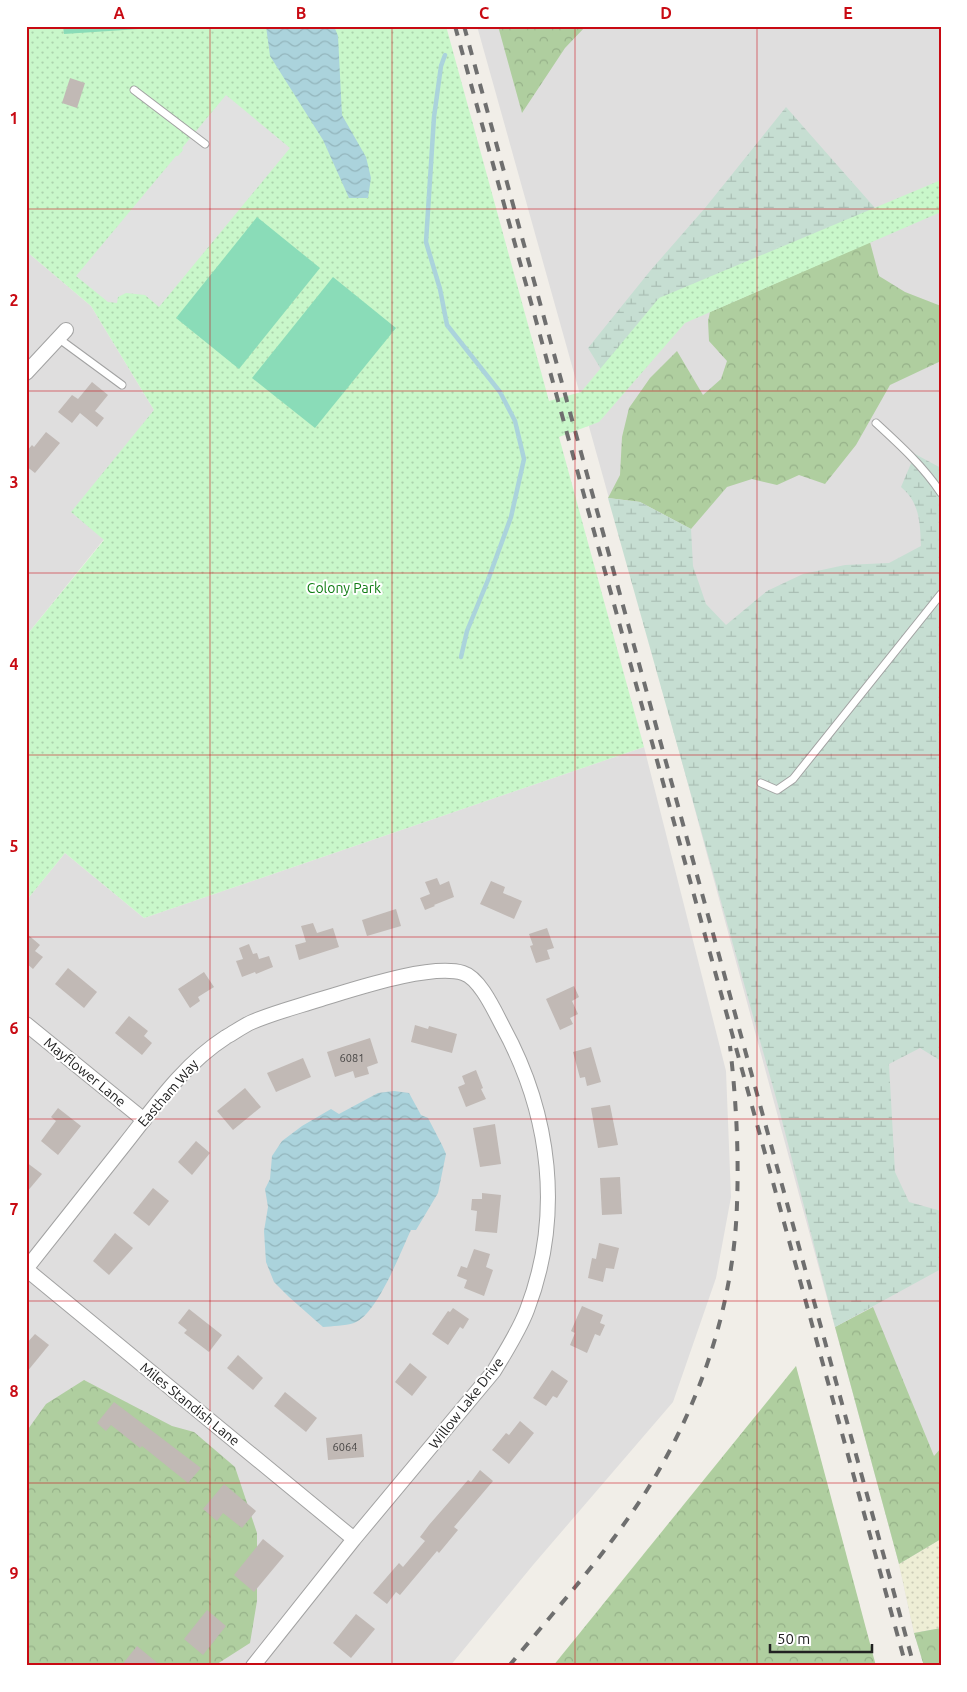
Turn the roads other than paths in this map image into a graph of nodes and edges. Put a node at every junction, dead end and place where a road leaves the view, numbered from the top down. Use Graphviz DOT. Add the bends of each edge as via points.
graph roads {
  1 [pos="134,90"];
  2 [pos="205,144"];
  3 [pos="62,334"];
  4 [pos="26,373"];
  5 [pos="122,385"];
  6 [pos="876,423"];
  7 [pos="941,493"];
  8 [pos="941,594"];
  9 [pos="760,783"];
  10 [pos="476,982"];
  11 [pos="26,1024"];
  12 [pos="144,1120"];
  13 [pos="26,1269"];
  14 [pos="354,1539"];
  15 [pos="253,1666"];
  1 -- 2 [label="lane"];
  3 -- 4 [label="street"];
  3 -- 5 [label="lane"];
  6 -- 7 [label="lane" via="918,463"];
  8 -- 9 [label="lane" via="793,779 777,790"];
  10 -- 12 [label="street, Eastham Way" via="465,973 409,975 280,1011 250,1023 199,1056"];
  10 -- 14 [label="street, Willow Lake Drive" via="514,1048 533,1094 545,1143 548,1215 541,1262 527,1309 494,1371"];
  11 -- 12 [label="street, Mayflower Lane"];
  12 -- 13 [label="street, Eastham Way"];
  13 -- 14 [label="street, Miles Standish Lane"];
  14 -- 15 [label="street, Willow Lake Drive"];
}
